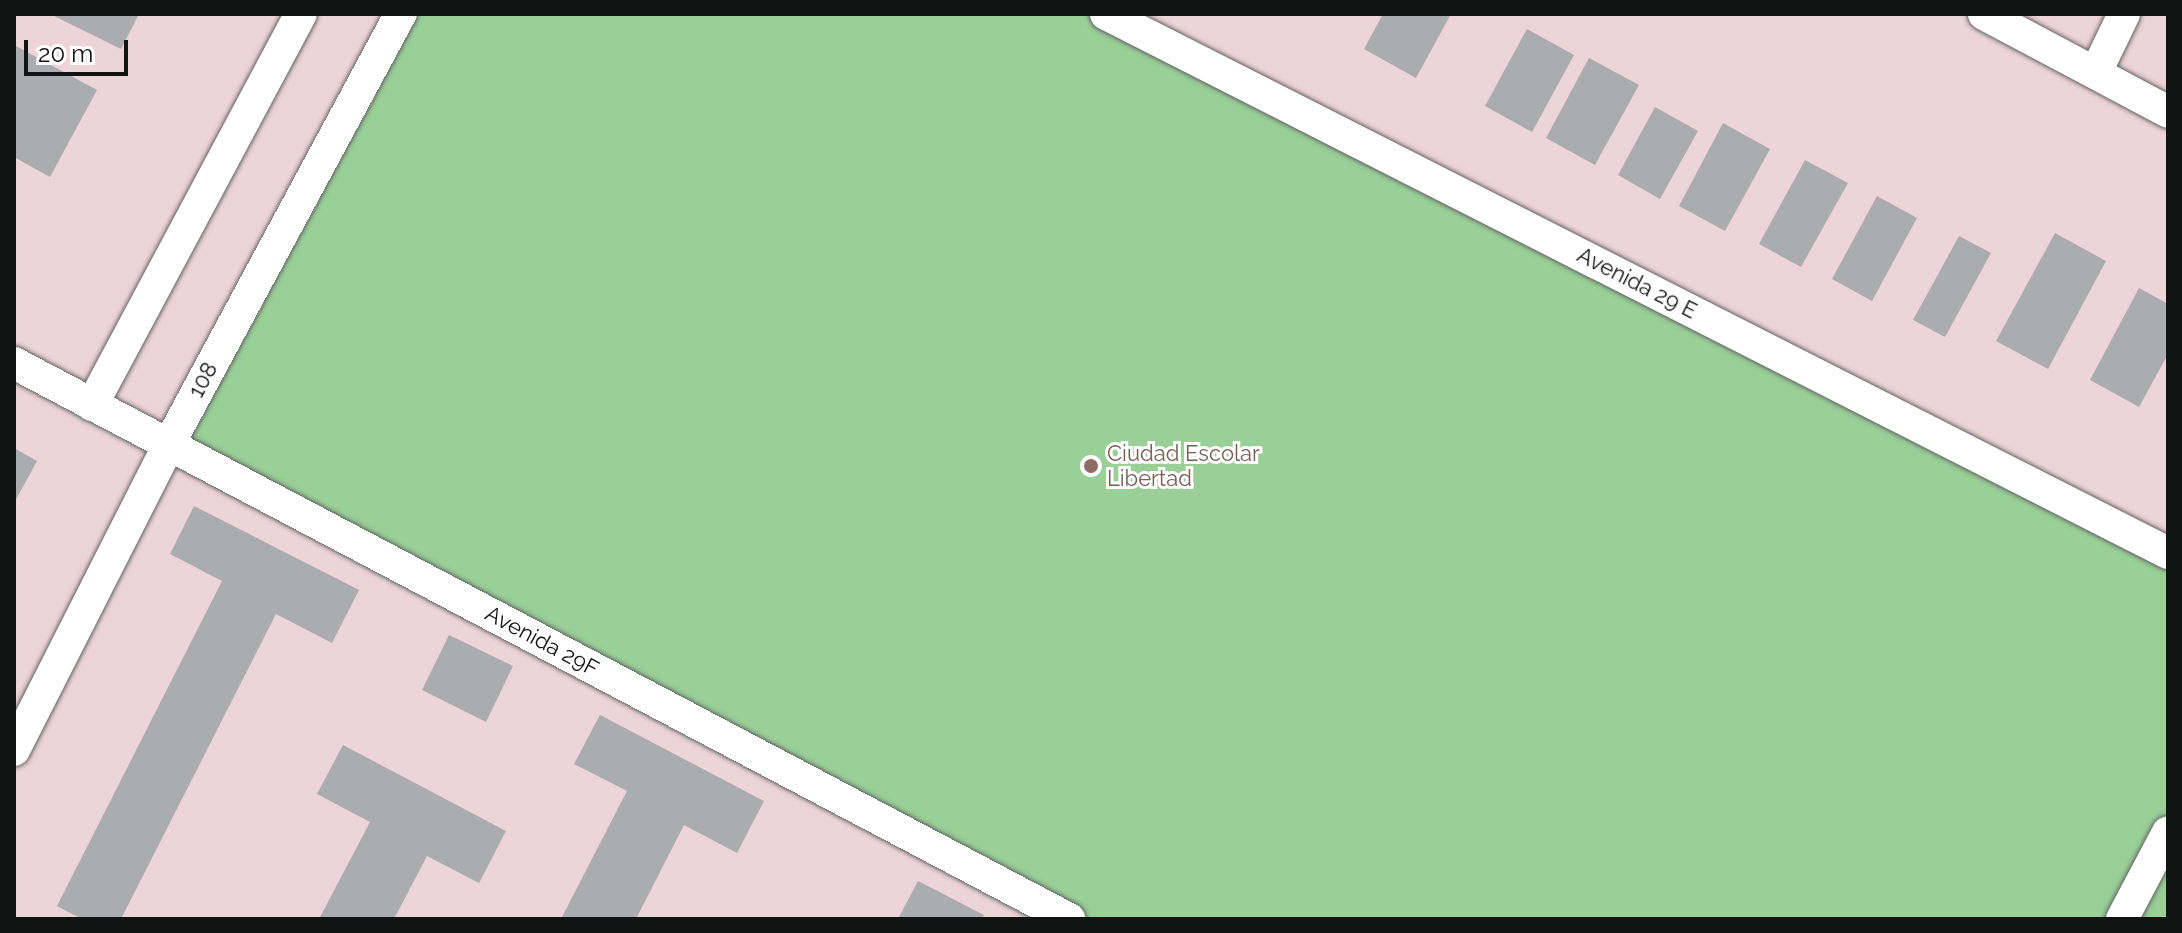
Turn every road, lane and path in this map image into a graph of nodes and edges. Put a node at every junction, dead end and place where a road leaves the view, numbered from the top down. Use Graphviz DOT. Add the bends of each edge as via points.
graph roads {
  1 [pos="301,14"];
  2 [pos="401,14"];
  3 [pos="1106,14"];
  4 [pos="1984,14"];
  5 [pos="2124,14"];
  6 [pos="2096,72"];
  7 [pos="2168,112"];
  8 [pos="14,363"];
  9 [pos="92,405"];
  10 [pos="169,444"];
  11 [pos="2168,553"];
  12 [pos="14,750"];
  13 [pos="2168,832"];
  14 [pos="1069,919"];
  15 [pos="2122,919"];
  1 -- 9 [label="street"];
  2 -- 10 [label="street, 108"];
  3 -- 11 [label="street, Avenida 29 E"];
  4 -- 6 [label="street"];
  5 -- 6 [label="street"];
  6 -- 7 [label="street"];
  8 -- 9 [label="street, Avenida 29F"];
  9 -- 10 [label="street, Avenida 29F"];
  10 -- 12 [label="street, 108"];
  10 -- 14 [label="street, Avenida 29F"];
  13 -- 15 [label="street"];
}
